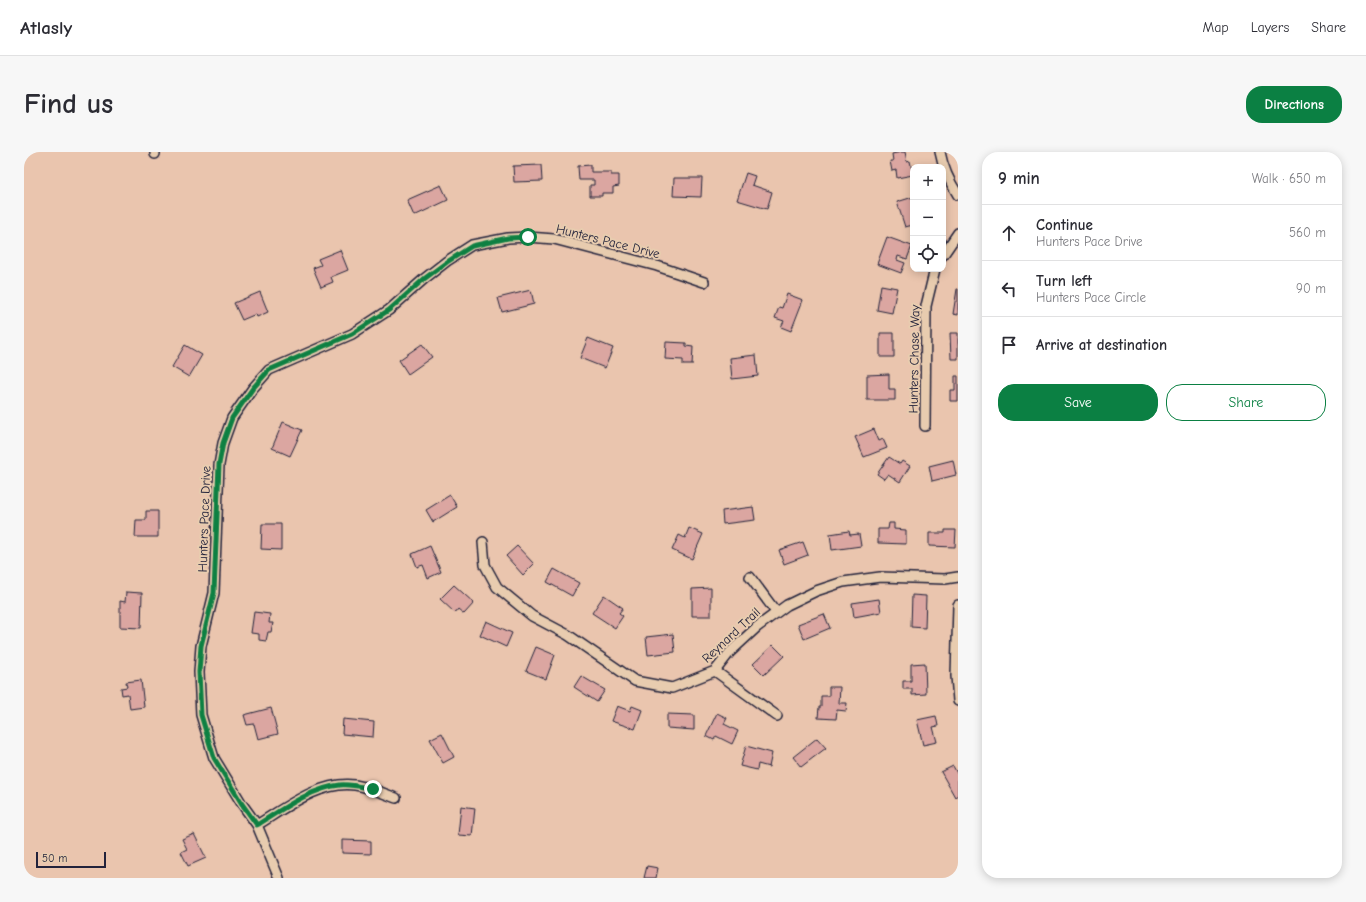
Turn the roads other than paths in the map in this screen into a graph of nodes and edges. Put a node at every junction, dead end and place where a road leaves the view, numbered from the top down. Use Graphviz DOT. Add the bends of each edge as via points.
graph roads {
  1 [pos="940,152"];
  2 [pos="958,195"];
  3 [pos="958,233"];
  4 [pos="946,251"];
  5 [pos="934,272"];
  6 [pos="704,282"];
  7 [pos="925,426"];
  8 [pos="483,542"];
  9 [pos="750,577"];
  10 [pos="958,577"];
  11 [pos="958,605"];
  12 [pos="776,612"];
  13 [pos="715,671"];
  14 [pos="958,701"];
  15 [pos="777,716"];
  16 [pos="396,798"];
  17 [pos="257,825"];
  18 [pos="279,878"];
  1 -- 2 [label="street" via="948,179"];
  3 -- 4 [label="street"];
  5 -- 7 [label="street, Hunters Chase Way" via="926,306"];
  6 -- 17 [label="street, Hunters Pace Drive" via="658,266 554,239 508,238 472,246 424,279 389,310 352,334 269,370 253,388 232,418 219,464 214,593 201,646 199,672 201,715 214,758"];
  8 -- 13 [label="street, Reynard Trail" via="485,565 497,587 532,616 568,635 635,680 672,688"];
  9 -- 12 [label="street"];
  10 -- 12 [label="street, Reynard Trail" via="880,577 843,582 816,591"];
  11 -- 14 [label="street"];
  12 -- 13 [label="street, Reynard Trail" via="730,652"];
  13 -- 15 [label="street"];
  16 -- 17 [label="street" via="354,785 324,788"];
  17 -- 18 [label="street, Hunters Pace Drive"];
}
